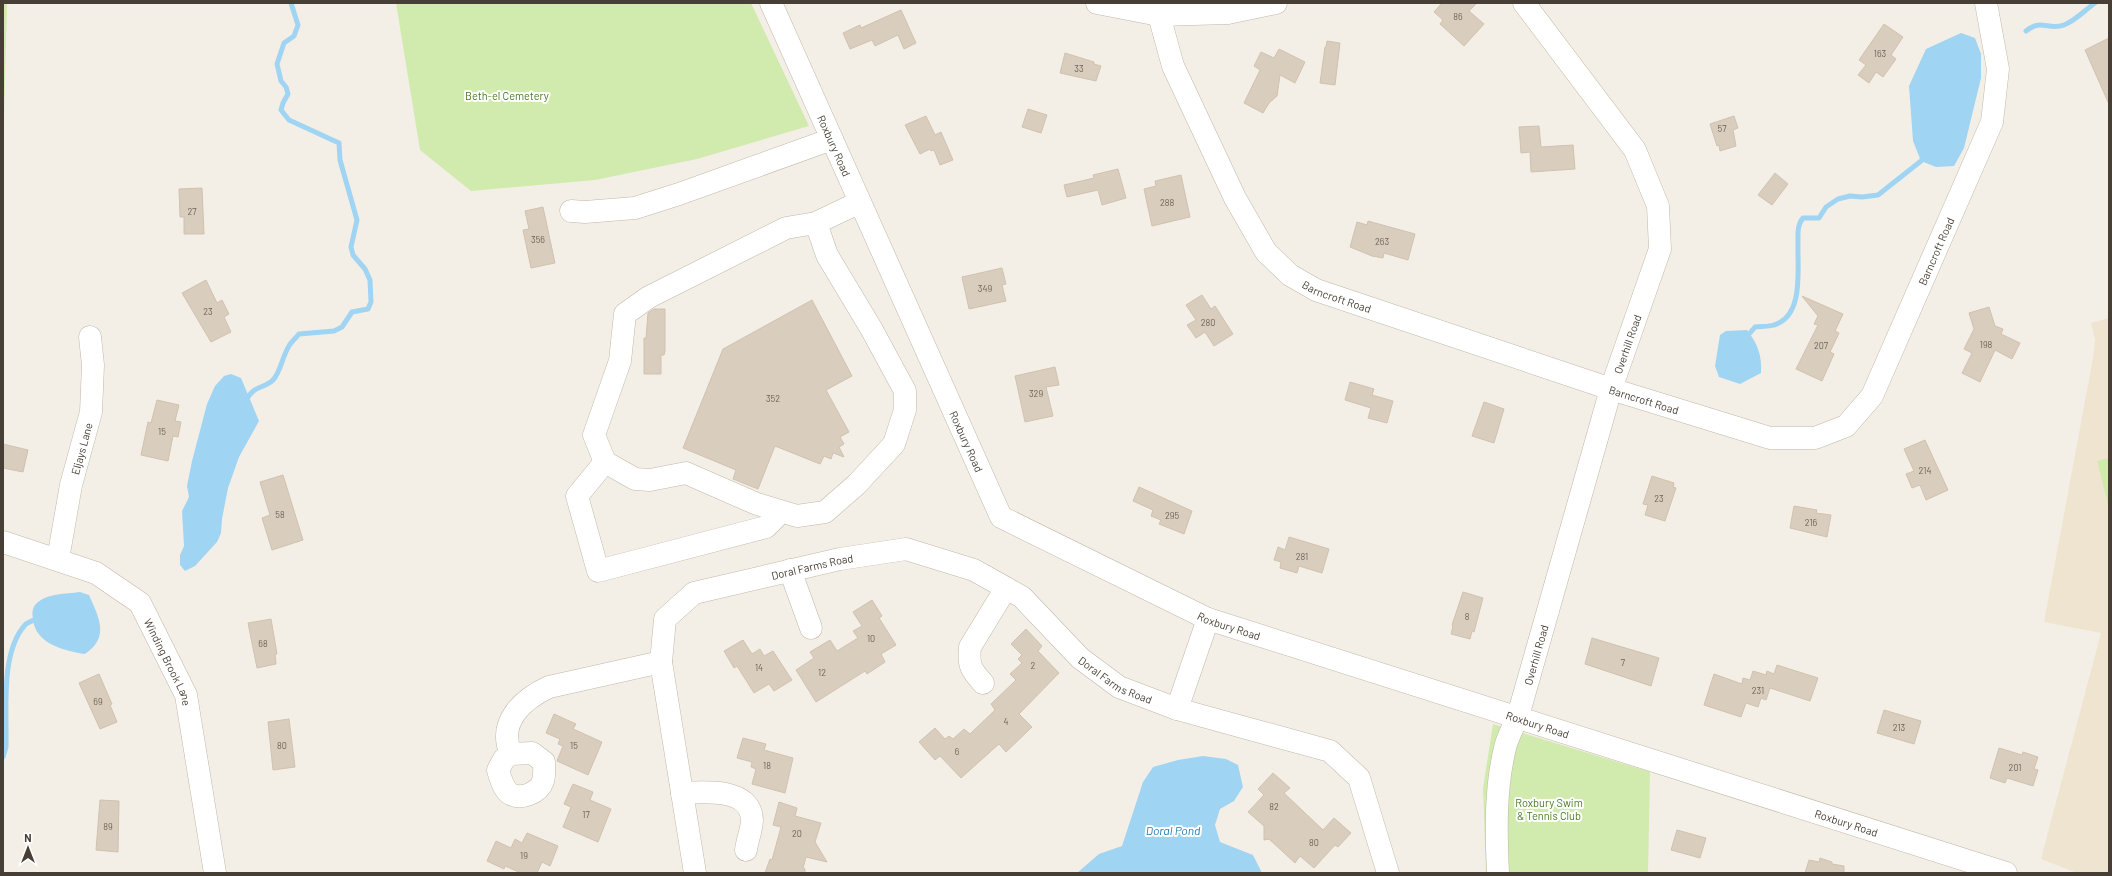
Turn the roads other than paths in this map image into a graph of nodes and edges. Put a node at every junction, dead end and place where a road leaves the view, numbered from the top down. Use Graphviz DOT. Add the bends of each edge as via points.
graph roads {
  1 [pos="771,3"];
  2 [pos="1096,3"];
  3 [pos="1276,3"];
  4 [pos="1524,3"];
  5 [pos="1986,3"];
  6 [pos="1159,15"];
  7 [pos="832,139"];
  8 [pos="860,202"];
  9 [pos="571,211"];
  10 [pos="816,223"];
  11 [pos="90,337"];
  12 [pos="1610,390"];
  13 [pos="605,462"];
  14 [pos="781,512"];
  15 [pos="3,542"];
  16 [pos="58,559"];
  17 [pos="790,570"];
  18 [pos="1006,588"];
  19 [pos="1208,619"];
  20 [pos="811,628"];
  21 [pos="661,662"];
  22 [pos="983,683"];
  23 [pos="1177,709"];
  24 [pos="1518,716"];
  25 [pos="511,754"];
  26 [pos="682,793"];
  27 [pos="746,850"];
  28 [pos="215,873"];
  29 [pos="695,873"];
  30 [pos="1388,873"];
  31 [pos="1498,873"];
  32 [pos="2006,873"];
  1 -- 7 [label="street, Roxbury Road"];
  2 -- 6 [label="street"];
  3 -- 6 [label="street" via="1228,13"];
  4 -- 12 [label="street, Overhill Road" via="1635,150 1658,206 1660,249"];
  5 -- 12 [label="street, Barncroft Road" via="1998,69 1992,122 1872,396 1846,426 1815,438 1770,438"];
  6 -- 12 [label="street, Barncroft Road" via="1174,66 1235,198 1266,252 1290,276 1316,290"];
  7 -- 8 [label="street, Roxbury Road"];
  7 -- 9 [label="street" via="635,208"];
  8 -- 10 [label="street"];
  8 -- 19 [label="street, Roxbury Road" via="1001,517"];
  10 -- 13 [label="street" via="786,228 649,297 625,314 620,361 594,435"];
  10 -- 14 [label="street" via="827,255 905,391 905,410 894,444 856,485 825,512 797,516"];
  11 -- 16 [label="street, Eljays Lane" via="93,365 91,412 71,485"];
  12 -- 24 [label="street, Overhill Road"];
  13 -- 14 [label="street" via="642,480 686,473"];
  13 -- 14 [label="street" via="577,496 598,571 766,527"];
  15 -- 16 [label="street, Winding Brook Lane"];
  16 -- 28 [label="street, Winding Brook Lane" via="96,572 140,603 171,663 186,695"];
  17 -- 18 [label="street, Doral Farms Road" via="906,549 974,570"];
  17 -- 20 [label="street"];
  17 -- 21 [label="street, Doral Farms Road" via="694,593 665,619"];
  18 -- 22 [label="street" via="970,646 972,671"];
  18 -- 23 [label="street, Doral Farms Road" via="1022,597 1080,658 1119,686"];
  19 -- 23 [label="street"];
  19 -- 24 [label="street, Roxbury Road"];
  21 -- 25 [label="street" via="549,687 532,695 518,709 510,723 507,736"];
  21 -- 26 [label="street, Doral Farms Road"];
  23 -- 30 [label="street, Doral Farms Road" via="1330,751 1359,778"];
  24 -- 31 [label="street, Overhill Road" via="1506,743 1499,781 1496,832"];
  24 -- 32 [label="street, Roxbury Road"];
  26 -- 27 [label="street" via="725,793 740,799 749,809 752,820"];
  26 -- 29 [label="street, Doral Farms Road"];
}
